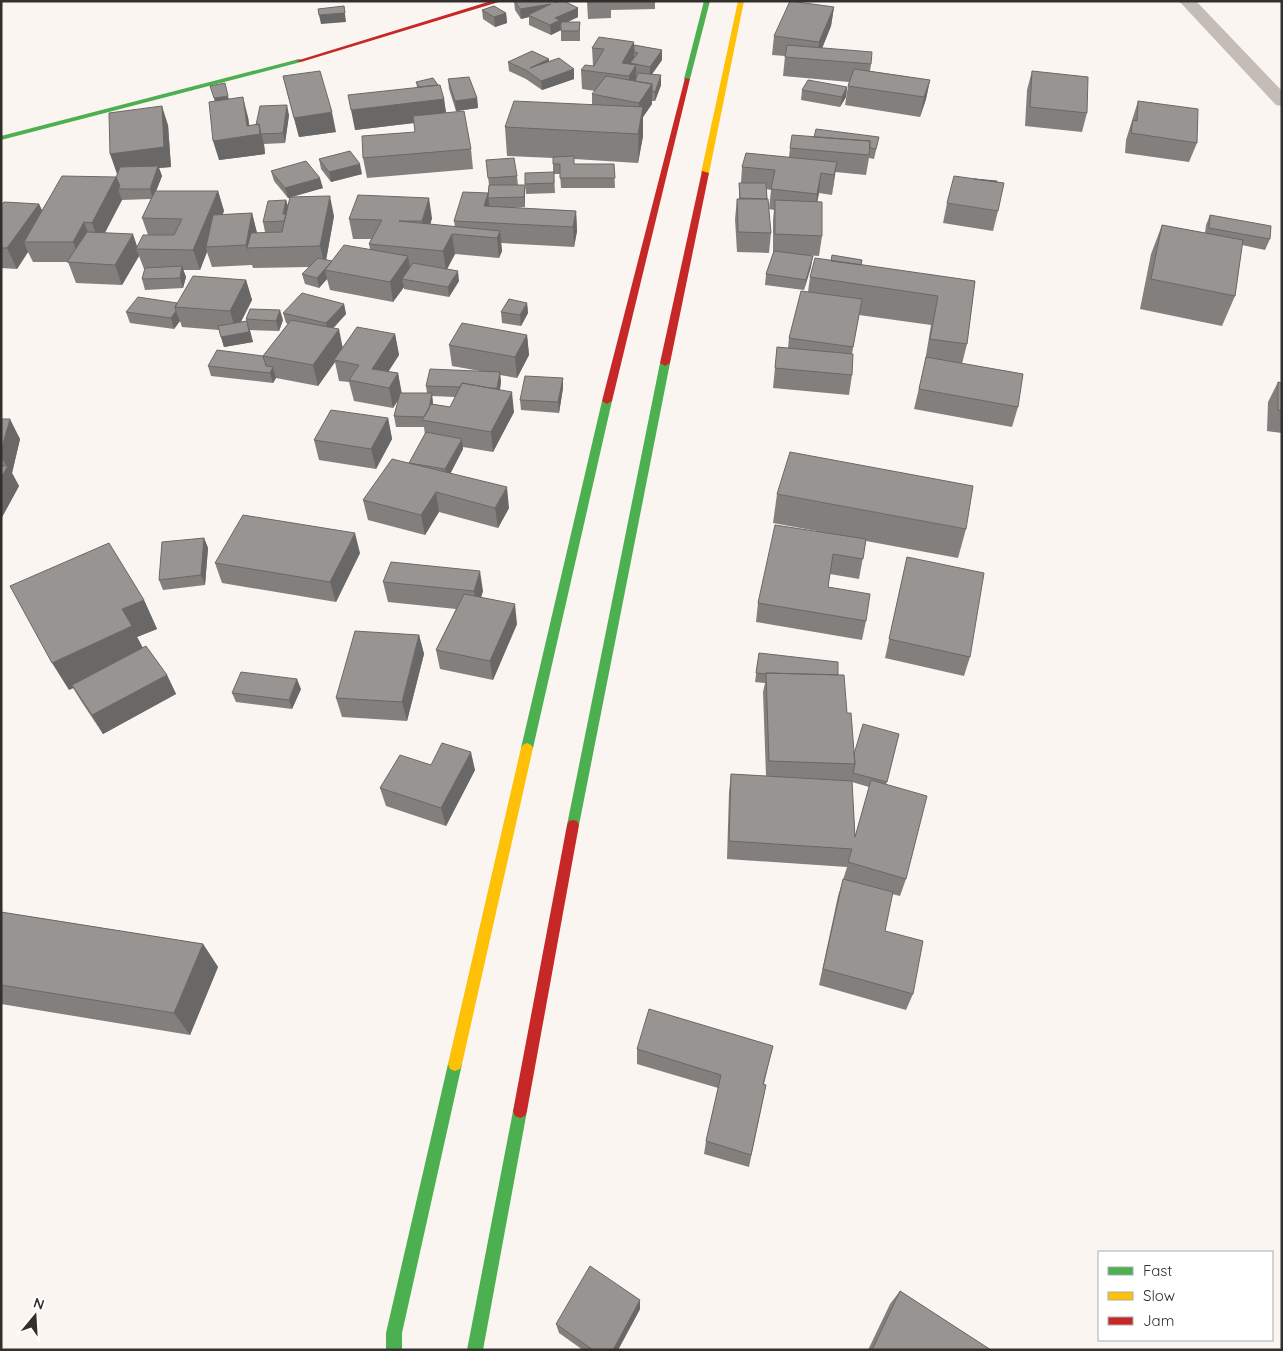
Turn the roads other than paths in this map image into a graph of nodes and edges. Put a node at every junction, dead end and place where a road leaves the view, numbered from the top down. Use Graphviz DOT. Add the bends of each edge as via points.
graph roads {
  1 [pos="499,1"];
  2 [pos="706,1"];
  3 [pos="741,1"];
  4 [pos="1186,1"];
  5 [pos="1282,101"];
  6 [pos="1,138"];
  7 [pos="394,1350"];
  8 [pos="475,1350"];
  1 -- 6 [label="main road" via="297,62"];
  2 -- 7 [label="main road" via="588,479 394,1333"];
  3 -- 8 [label="main road" via="595,710"];
  4 -- 5 [label="street"];
}
